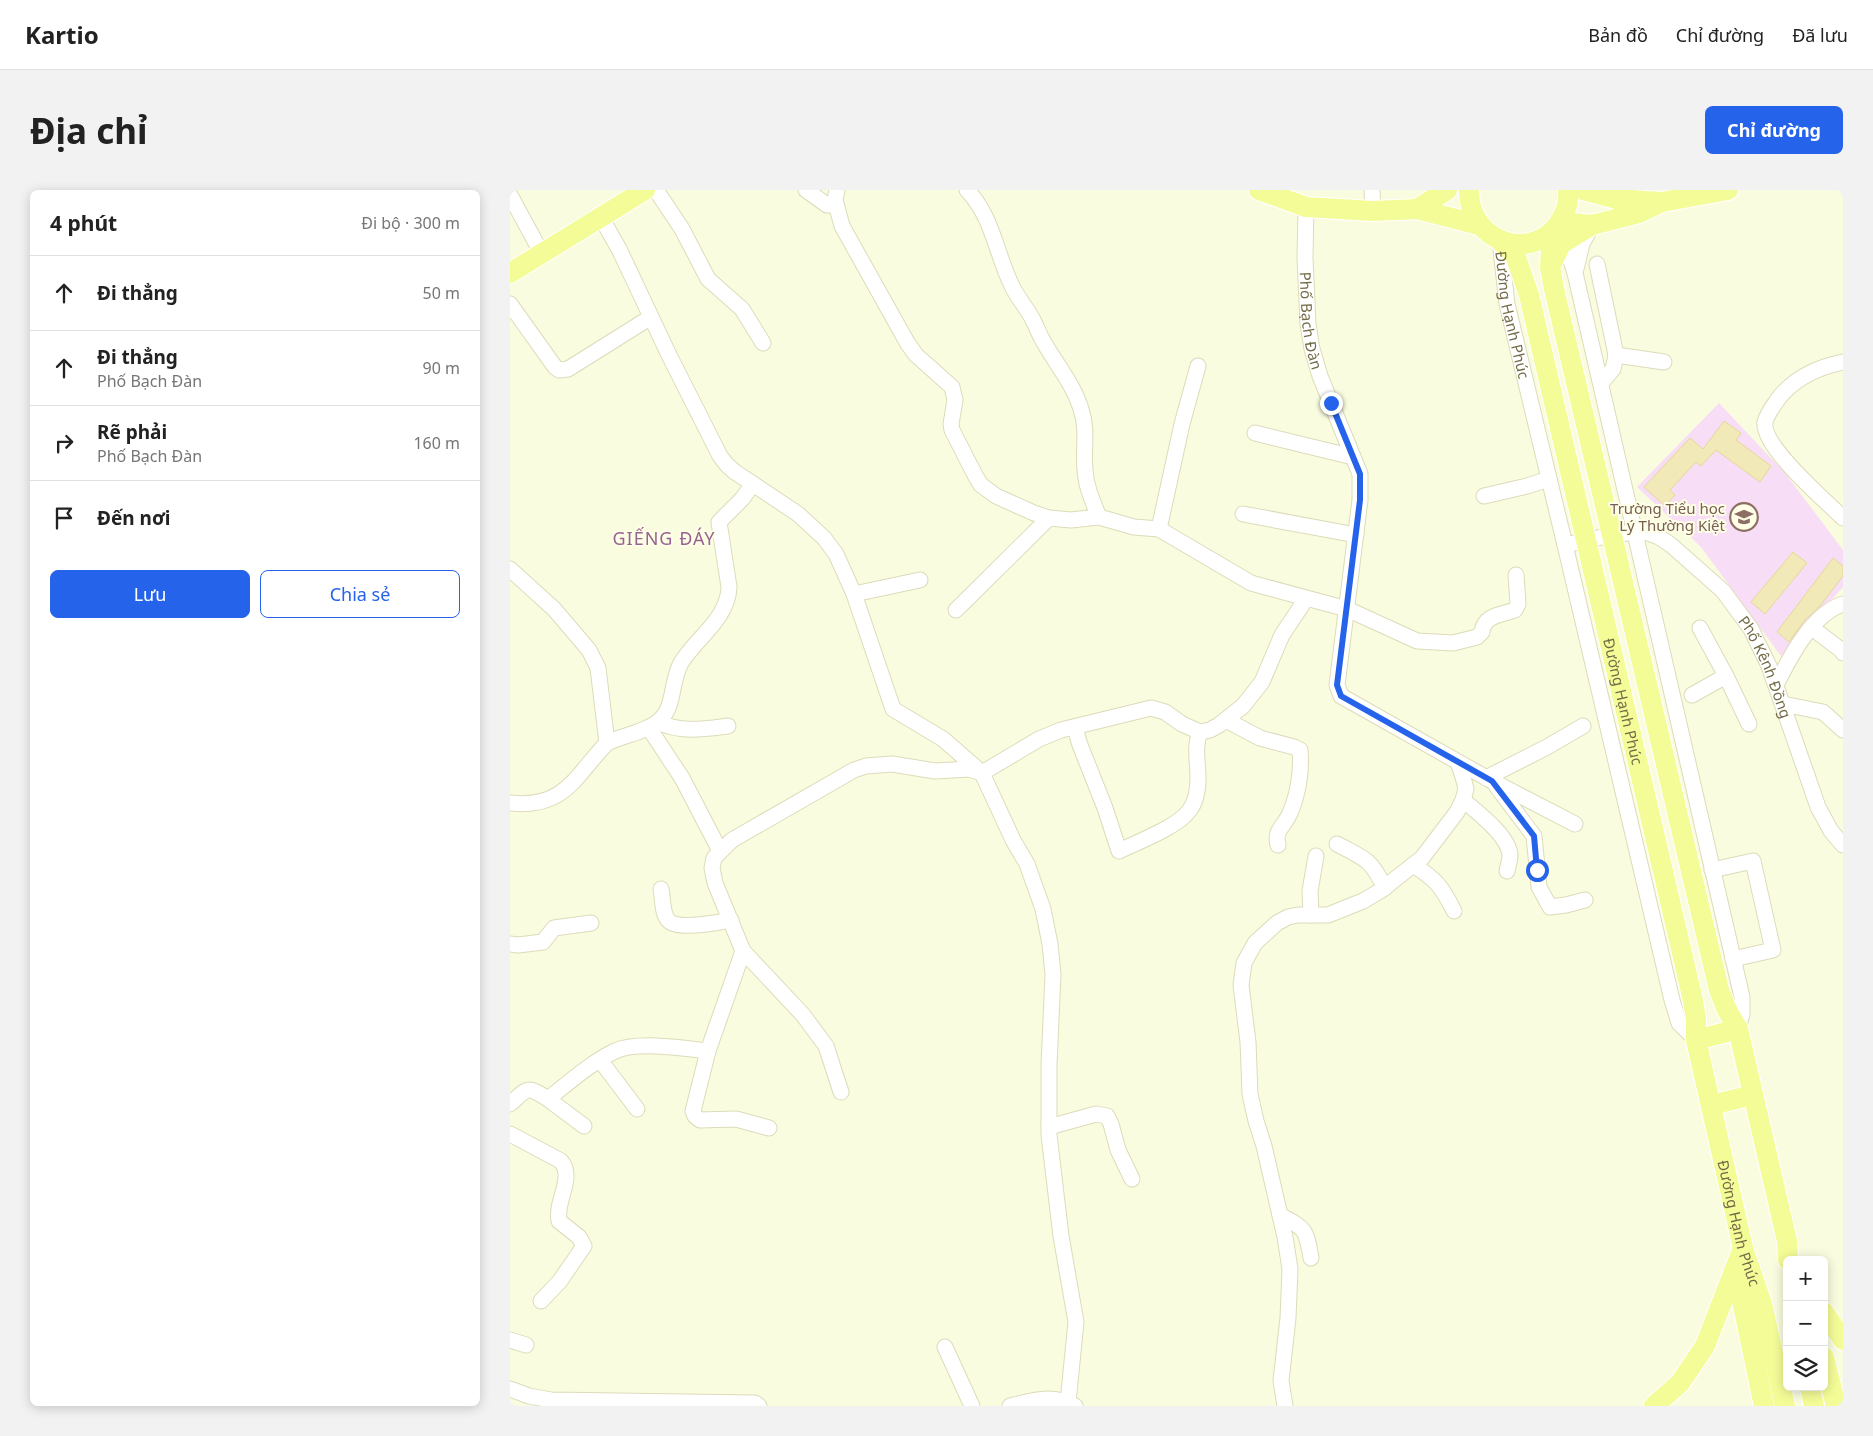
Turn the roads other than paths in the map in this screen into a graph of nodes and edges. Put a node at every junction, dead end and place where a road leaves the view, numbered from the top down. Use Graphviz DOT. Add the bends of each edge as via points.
graph roads {
  1 [pos="645,190"];
  2 [pos="656,190"];
  3 [pos="806,190"];
  4 [pos="838,190"];
  5 [pos="967,190"];
  6 [pos="1259,190"];
  7 [pos="1372,190"];
  8 [pos="1447,190"];
  9 [pos="1469,190"];
  10 [pos="1568,190"];
  11 [pos="1583,190"];
  12 [pos="1728,190"];
  13 [pos="1699,193"];
  14 [pos="510,196"];
  15 [pos="1662,202"];
  16 [pos="835,205"];
  17 [pos="1306,206"];
  18 [pos="1417,209"];
  19 [pos="1373,210"];
  20 [pos="600,217"];
  21 [pos="1479,225"];
  22 [pos="1592,225"];
  23 [pos="1557,233"];
  24 [pos="1500,240"];
  25 [pos="542,254"];
  26 [pos="1597,264"];
  27 [pos="510,273"];
  28 [pos="1574,273"];
  29 [pos="510,304"];
  30 [pos="651,317"];
  31 [pos="763,343"];
  32 [pos="1616,355"];
  33 [pos="1664,362"];
  34 [pos="1843,362"];
  35 [pos="1198,366"];
  36 [pos="1601,383"];
  37 [pos="1255,433"];
  38 [pos="1353,457"];
  39 [pos="1549,479"];
  40 [pos="753,484"];
  41 [pos="1484,496"];
  42 [pos="1243,514"];
  43 [pos="1099,517"];
  44 [pos="1049,518"];
  45 [pos="1843,518"];
  46 [pos="1159,529"];
  47 [pos="1634,532"];
  48 [pos="1611,535"];
  49 [pos="1356,536"];
  50 [pos="1586,540"];
  51 [pos="1566,545"];
  52 [pos="510,569"];
  53 [pos="1516,576"];
  54 [pos="920,580"];
  55 [pos="854,594"];
  56 [pos="1306,599"];
  57 [pos="1843,604"];
  58 [pos="1347,609"];
  59 [pos="956,610"];
  60 [pos="1700,628"];
  61 [pos="1812,628"];
  62 [pos="1843,653"];
  63 [pos="1726,676"];
  64 [pos="1776,685"];
  65 [pos="1692,695"];
  66 [pos="1783,704"];
  67 [pos="1226,720"];
  68 [pos="1749,724"];
  69 [pos="654,725"];
  70 [pos="728,726"];
  71 [pos="1583,726"];
  72 [pos="1075,728"];
  73 [pos="1843,730"];
  74 [pos="1200,732"];
  75 [pos="607,743"];
  76 [pos="1458,762"];
  77 [pos="982,773"];
  78 [pos="1489,779"];
  79 [pos="1464,800"];
  80 [pos="510,803"];
  81 [pos="1575,824"];
  82 [pos="1337,844"];
  83 [pos="1843,845"];
  84 [pos="1278,846"];
  85 [pos="720,851"];
  86 [pos="1316,856"];
  87 [pos="1413,865"];
  88 [pos="1712,870"];
  89 [pos="1507,871"];
  90 [pos="1385,888"];
  91 [pos="661,889"];
  92 [pos="1585,900"];
  93 [pos="1454,911"];
  94 [pos="1311,914"];
  95 [pos="731,920"];
  96 [pos="591,923"];
  97 [pos="510,944"];
  98 [pos="743,951"];
  99 [pos="1733,959"];
  100 [pos="1738,1029"];
  101 [pos="1696,1040"];
  102 [pos="708,1051"];
  103 [pos="600,1060"];
  104 [pos="841,1092"];
  105 [pos="1753,1095"];
  106 [pos="548,1099"];
  107 [pos="510,1104"];
  108 [pos="1711,1105"];
  109 [pos="637,1110"];
  110 [pos="584,1126"];
  111 [pos="1048,1127"];
  112 [pos="770,1128"];
  113 [pos="510,1134"];
  114 [pos="1132,1178"];
  115 [pos="1280,1215"];
  116 [pos="1743,1248"];
  117 [pos="1787,1250"];
  118 [pos="1312,1258"];
  119 [pos="541,1301"];
  120 [pos="1828,1318"];
  121 [pos="510,1340"];
  122 [pos="1843,1340"];
  123 [pos="526,1345"];
  124 [pos="945,1347"];
  125 [pos="1828,1373"];
  126 [pos="510,1390"];
  127 [pos="1811,1391"];
  128 [pos="1072,1404"];
  129 [pos="759,1406"];
  130 [pos="972,1406"];
  131 [pos="1010,1406"];
  132 [pos="1285,1406"];
  133 [pos="1654,1406"];
  134 [pos="1764,1406"];
  135 [pos="1785,1406"];
  136 [pos="1814,1406"];
  137 [pos="1836,1406"];
  1 -- 20 [label="main road"];
  2 -- 31 [label="street" via="690,242 708,279 742,309"];
  3 -- 16 [label="street" via="827,205"];
  4 -- 16 [label="street"];
  5 -- 43 [label="street" via="988,220 1012,287 1077,398 1086,433 1086,481"];
  6 -- 17 [label="main road"];
  7 -- 19 [label="street"];
  8 -- 18 [label="main road"];
  9 -- 21 [label="main road" via="1472,213"];
  10 -- 23 [label="main road" via="1566,209"];
  11 -- 15 [label="main road" via="1617,199"];
  12 -- 13 [label="main road"];
  13 -- 15 [label="main road"];
  14 -- 25 [label="street"];
  15 -- 22 [label="main road" via="1639,213"];
  16 -- 44 [label="street" via="842,226 908,344 952,387 955,400 951,427 976,478 996,496"];
  17 -- 19 [label="main road"];
  17 -- 38 [label="street, Phố Bạch Đàn" via="1305,258 1312,349"];
  18 -- 19 [label="main road"];
  18 -- 21 [label="main road"];
  20 -- 25 [label="main road"];
  20 -- 30 [label="street"];
  21 -- 24 [label="main road"];
  22 -- 23 [label="main road"];
  22 -- 28 [label="street, Đường Hạnh Phúc" via="1582,244"];
  23 -- 24 [label="main road" via="1527,243 1513,244"];
  23 -- 28 [label="street, Đường Hạnh Phúc"];
  23 -- 48 [label="main road, Đường Hạnh Phúc" via="1550,267"];
  24 -- 39 [label="street, Đường Hạnh Phúc" via="1507,304"];
  24 -- 50 [label="main road, Đường Hạnh Phúc" via="1514,255 1529,295"];
  25 -- 27 [label="main road"];
  26 -- 32 [label="street"];
  28 -- 36 [label="street, Đường Hạnh Phúc"];
  29 -- 30 [label="street" via="559,370 568,369"];
  30 -- 40 [label="street" via="720,456 726,465"];
  32 -- 33 [label="street"];
  32 -- 36 [label="street" via="1613,369"];
  34 -- 45 [label="street" via="1805,375 1785,389 1765,422 1768,436 1787,464"];
  35 -- 46 [label="street"];
  36 -- 47 [label="street, Đường Hạnh Phúc"];
  37 -- 38 [label="street"];
  38 -- 49 [label="street, Phố Bạch Đàn" via="1360,474"];
  39 -- 41 [label="street"];
  39 -- 51 [label="street, Đường Hạnh Phúc"];
  40 -- 55 [label="street" via="798,514 824,538 842,564"];
  40 -- 69 [label="street" via="719,522 729,597 723,610 680,664 665,715"];
  42 -- 49 [label="street"];
  43 -- 44 [label="street"];
  43 -- 46 [label="street" via="1134,527"];
  44 -- 59 [label="street"];
  46 -- 56 [label="street" via="1251,583"];
  47 -- 48 [label="street, Phố Kênh Đồng"];
  47 -- 64 [label="street, Phố Kênh Đồng" via="1659,537 1723,591 1751,629"];
  47 -- 88 [label="street, Đường Hạnh Phúc"];
  48 -- 50 [label="street, Phố Kênh Đồng"];
  48 -- 100 [label="main road, Đường Hạnh Phúc" via="1719,990"];
  49 -- 58 [label="street, Phố Bạch Đàn"];
  50 -- 51 [label="street, Phố Kênh Đồng"];
  50 -- 101 [label="main road, Đường Hạnh Phúc" via="1692,996"];
  51 -- 101 [label="street, Đường Hạnh Phúc" via="1672,1000 1679,1023"];
  52 -- 75 [label="street" via="554,609 589,650 598,668"];
  53 -- 58 [label="street" via="1518,604 1515,610 1487,620 1477,637 1453,643 1417,641"];
  54 -- 55 [label="street"];
  55 -- 77 [label="street" via="893,709 943,739"];
  56 -- 58 [label="street"];
  56 -- 67 [label="street" via="1282,635 1262,682"];
  57 -- 61 [label="street" via="1831,609"];
  58 -- 76 [label="street, Phố Bạch Đàn" via="1337,685 1341,696"];
  60 -- 63 [label="street"];
  61 -- 62 [label="street"];
  61 -- 64 [label="street" via="1796,646"];
  63 -- 65 [label="street"];
  63 -- 68 [label="street"];
  64 -- 66 [label="street, Phố Kênh Đồng"];
  66 -- 73 [label="street" via="1823,712"];
  66 -- 83 [label="street, Phố Kênh Đồng" via="1818,807 1831,832"];
  67 -- 74 [label="street"];
  67 -- 84 [label="street" via="1260,738 1300,750 1300,778 1290,812 1277,833"];
  69 -- 70 [label="street" via="688,730"];
  69 -- 75 [label="street"];
  69 -- 85 [label="street"];
  71 -- 78 [label="street"];
  72 -- 74 [label="street" via="1151,708 1165,712"];
  72 -- 74 [label="street" via="1119,851 1170,826 1190,811 1198,789 1196,747"];
  72 -- 77 [label="street" via="1039,739"];
  75 -- 80 [label="street" via="565,791 542,802"];
  76 -- 78 [label="street, Phố Bạch Đàn"];
  76 -- 79 [label="street" via="1466,789"];
  77 -- 85 [label="street" via="969,769 924,770 892,764 866,766 732,840"];
  77 -- 111 [label="street" via="1032,876 1047,928 1053,975"];
  78 -- 81 [label="street, Phố Bạch Đàn"];
  78 -- 92 [label="street" via="1534,836 1539,887 1550,907"];
  79 -- 87 [label="street" via="1422,858"];
  79 -- 89 [label="street" via="1508,846"];
  82 -- 90 [label="street" via="1368,861"];
  85 -- 95 [label="street" via="713,862 713,874"];
  86 -- 94 [label="street" via="1310,891"];
  87 -- 90 [label="street"];
  87 -- 93 [label="street" via="1432,877 1445,892"];
  88 -- 99 [label="street, Đường Hạnh Phúc"];
  88 -- 99 [label="street" via="1753,861 1773,950"];
  90 -- 94 [label="street" via="1328,915"];
  91 -- 95 [label="street" via="664,913 672,924 682,926"];
  94 -- 115 [label="street" via="1288,917 1266,931 1248,952 1242,973 1251,1100"];
  95 -- 98 [label="street"];
  96 -- 97 [label="street" via="554,928 543,942"];
  98 -- 102 [label="street"];
  98 -- 104 [label="street" via="794,1004 826,1046"];
  99 -- 100 [label="street, Đường Hạnh Phúc" via="1742,997"];
  100 -- 101 [label="main road"];
  100 -- 105 [label="main road, Đường Hạnh Phúc"];
  101 -- 108 [label="main road, Đường Hạnh Phúc"];
  102 -- 103 [label="street" via="633,1048 615,1051"];
  102 -- 112 [label="street" via="693,1111 695,1116 700,1120 736,1119"];
  103 -- 106 [label="street"];
  103 -- 109 [label="street"];
  105 -- 108 [label="main road"];
  105 -- 117 [label="main road, Đường Hạnh Phúc"];
  106 -- 107 [label="street" via="530,1089"];
  106 -- 110 [label="street"];
  108 -- 116 [label="main road, Đường Hạnh Phúc"];
  111 -- 114 [label="street" via="1096,1114 1106,1116"];
  111 -- 128 [label="street" via="1061,1236 1076,1322"];
  113 -- 119 [label="street" via="565,1166 559,1220 579,1237 584,1246 560,1281"];
  115 -- 118 [label="street" via="1305,1232"];
  115 -- 132 [label="street" via="1290,1277 1281,1381"];
  116 -- 133 [label="main road" via="1705,1346 1680,1383"];
  116 -- 134 [label="main road" via="1742,1301"];
  116 -- 135 [label="main road, Đường Hạnh Phúc" via="1762,1304"];
  120 -- 122 [label="main road"];
  121 -- 123 [label="street"];
  124 -- 130 [label="street"];
  125 -- 137 [label="main road"];
  126 -- 129 [label="street" via="551,1400 755,1403"];
  127 -- 136 [label="main road"];
  128 -- 131 [label="street" via="1043,1398"];
}
